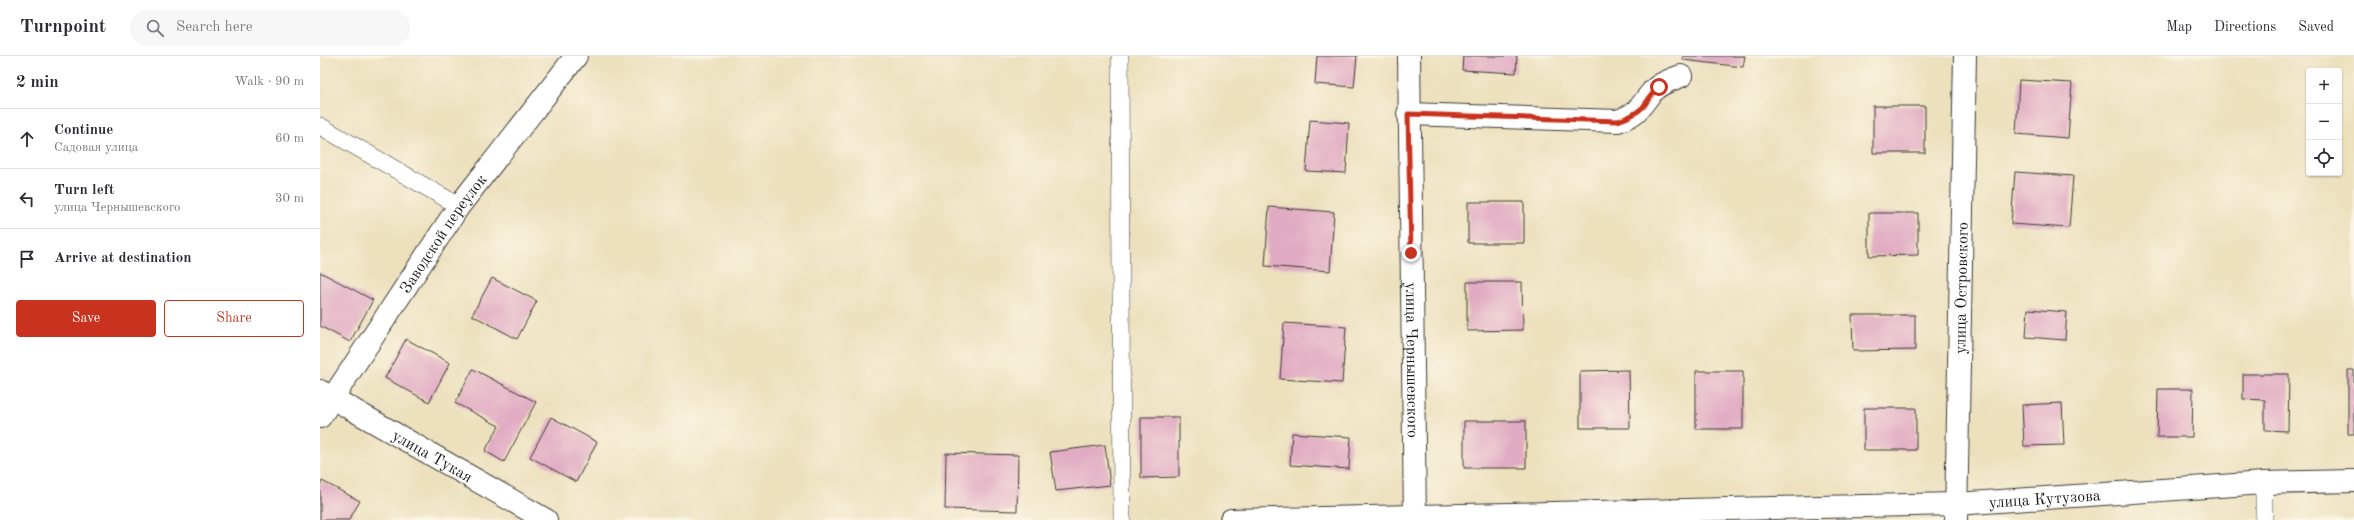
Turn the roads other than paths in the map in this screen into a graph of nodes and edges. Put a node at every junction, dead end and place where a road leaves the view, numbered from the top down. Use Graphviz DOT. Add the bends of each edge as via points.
graph roads {
  1 [pos="576,56"];
  2 [pos="1120,56"];
  3 [pos="1409,56"];
  4 [pos="1965,56"];
  5 [pos="1681,76"];
  6 [pos="1408,114"];
  7 [pos="320,126"];
  8 [pos="459,206"];
  9 [pos="326,394"];
  10 [pos="320,417"];
  11 [pos="2354,481"];
  12 [pos="2264,483"];
  13 [pos="1956,512"];
  14 [pos="1415,518"];
  15 [pos="546,520"];
  16 [pos="1122,520"];
  17 [pos="1231,520"];
  18 [pos="2264,520"];
  1 -- 8 [label="street, Заводской переулок"];
  2 -- 16 [label="lane"];
  3 -- 6 [label="street, улица Чернышевского"];
  4 -- 13 [label="street, улица Островского"];
  5 -- 6 [label="street" via="1666,81 1652,92 1643,106 1631,116 1618,121"];
  6 -- 14 [label="street, улица Чернышевского"];
  7 -- 8 [label="lane"];
  8 -- 9 [label="street, Заводской переулок"];
  9 -- 10 [label="street, Заводской переулок"];
  9 -- 15 [label="street, улица Тукая"];
  11 -- 12 [label="street, улица Кутузова"];
  12 -- 13 [label="street, улица Кутузова"];
  12 -- 18 [label="lane"];
  13 -- 14 [label="street, улица Кутузова"];
  14 -- 17 [label="street, улица Кутузова"];
}
